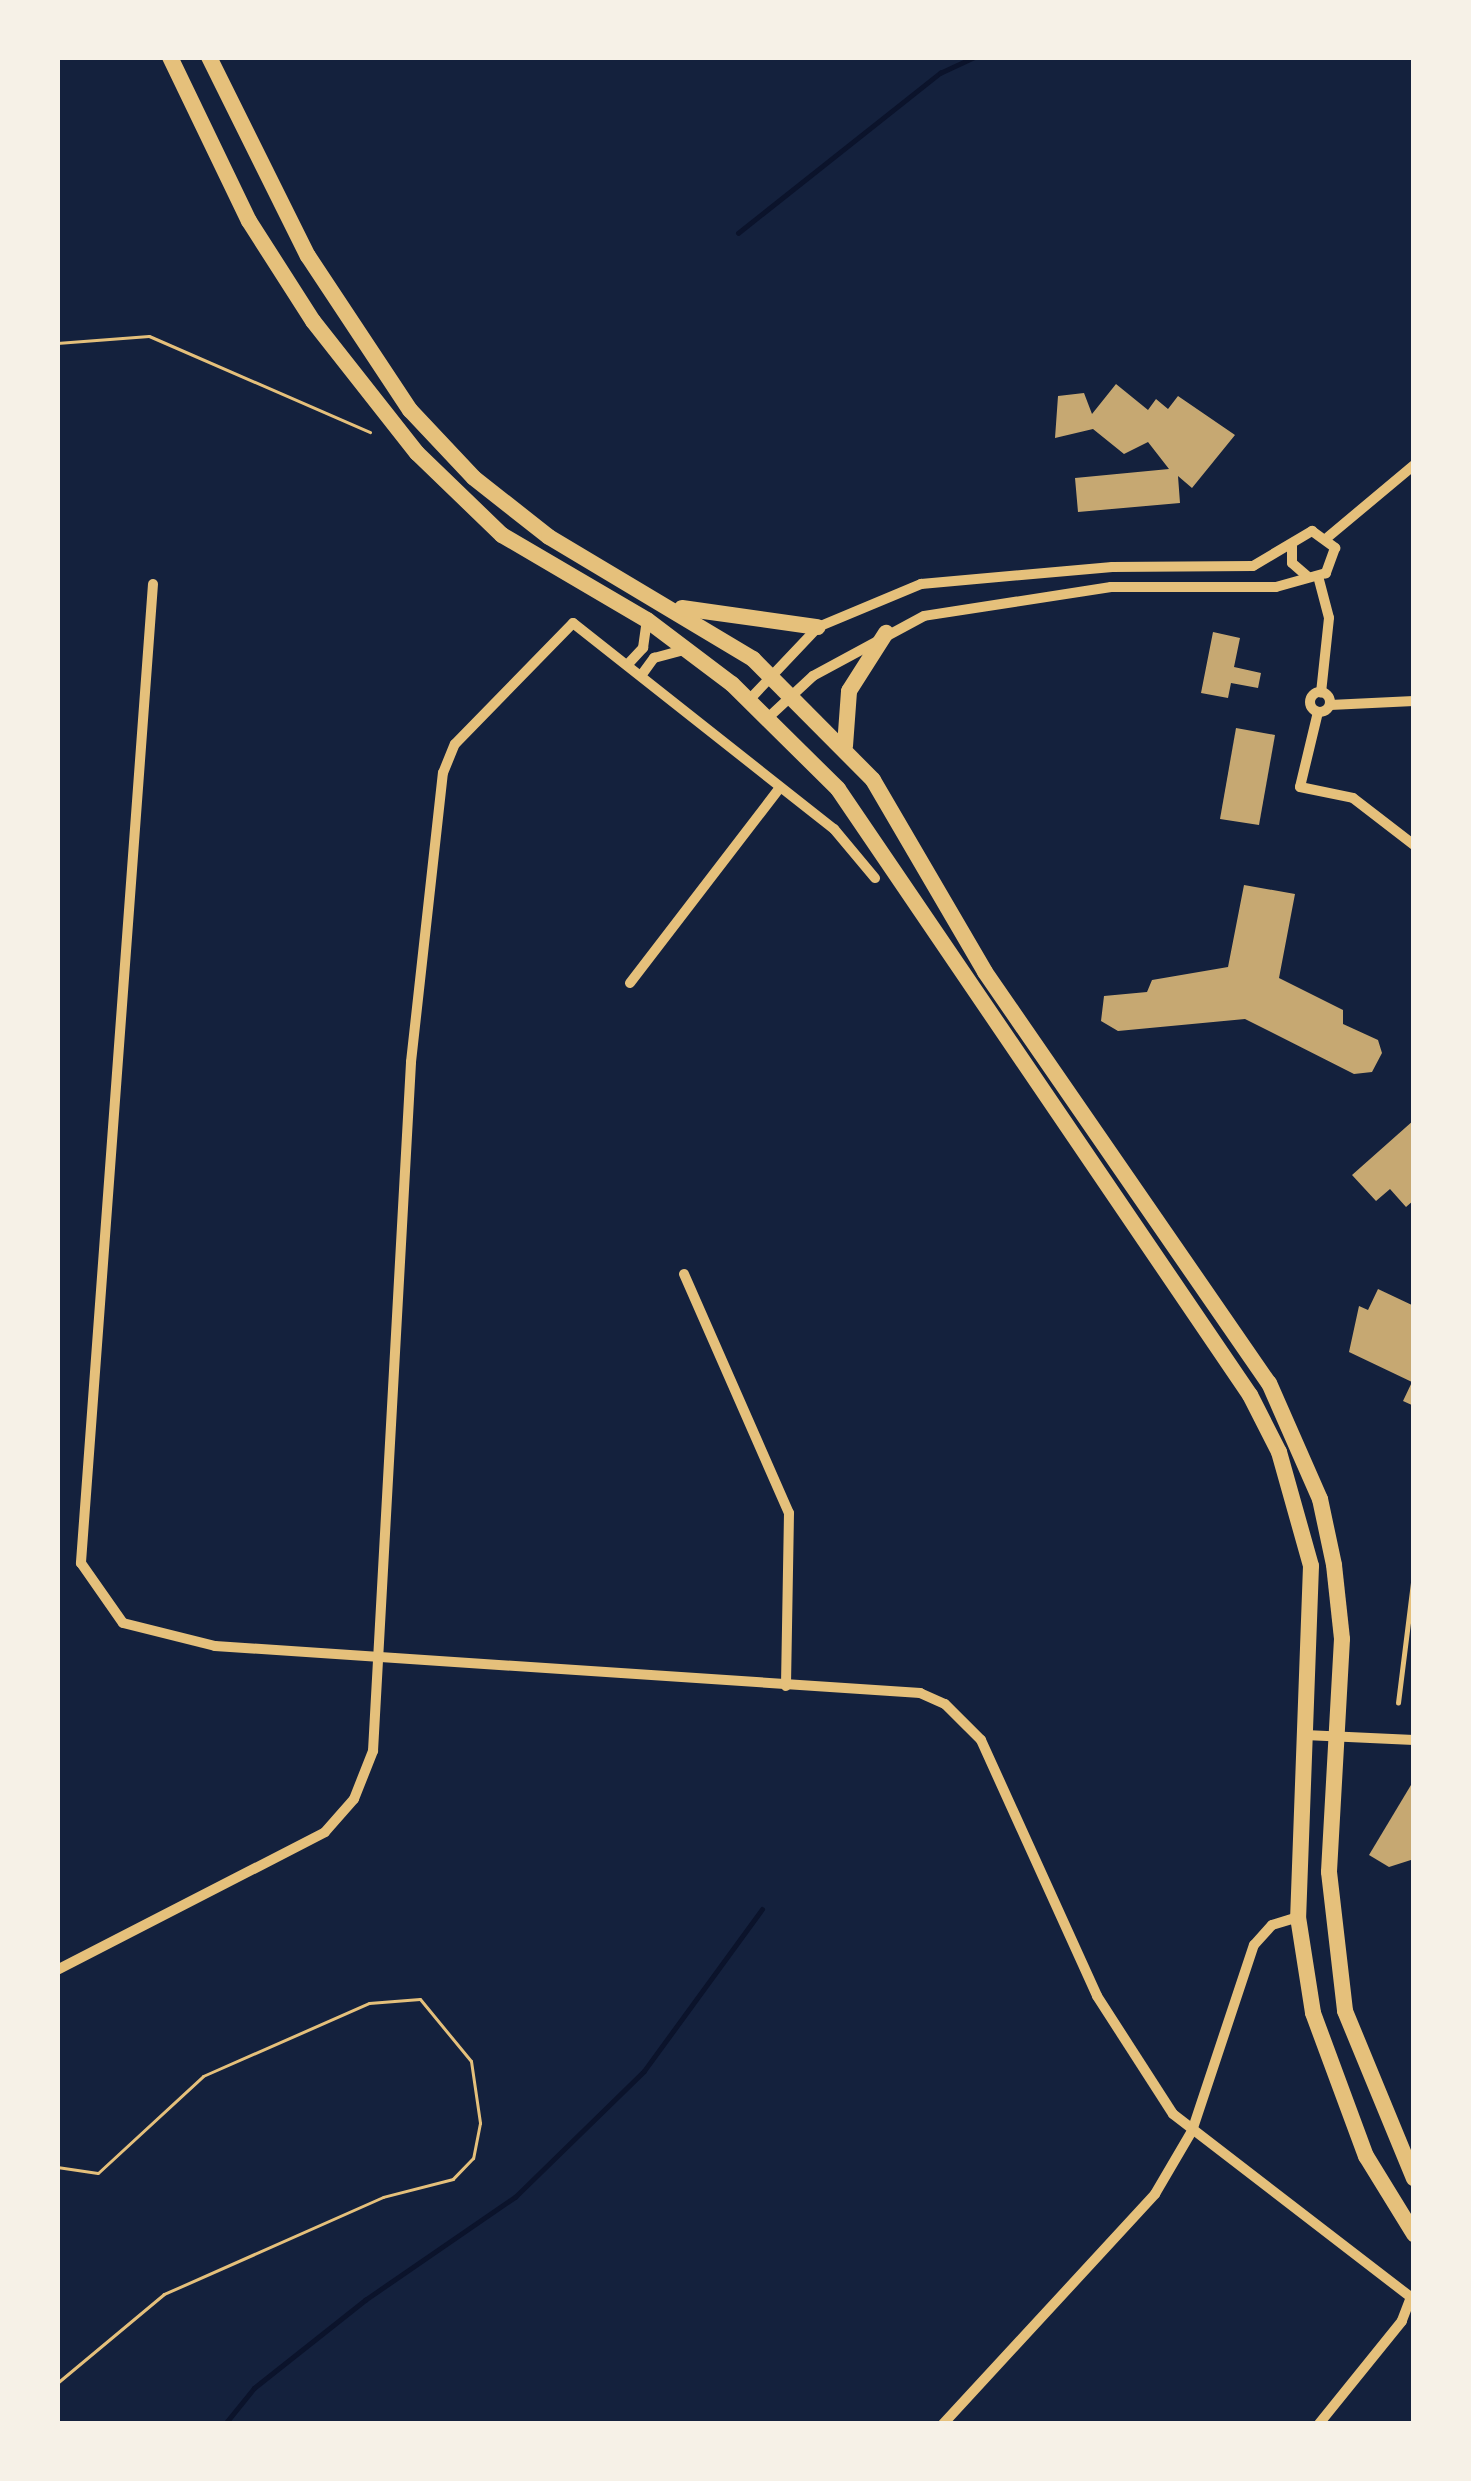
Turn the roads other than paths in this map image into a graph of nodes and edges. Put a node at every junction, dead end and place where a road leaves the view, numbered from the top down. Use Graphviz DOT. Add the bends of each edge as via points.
graph roads {
  1 [pos="170,57"];
  2 [pos="209,57"];
  3 [pos="1414,465"];
  4 [pos="1328,537"];
  5 [pos="1292,546"];
  6 [pos="1312,576"];
  7 [pos="153,584"];
  8 [pos="675,607"];
  9 [pos="647,620"];
  10 [pos="818,627"];
  11 [pos="886,632"];
  12 [pos="686,649"];
  13 [pos="629,663"];
  14 [pos="770,673"];
  15 [pos="643,674"];
  16 [pos="791,692"];
  17 [pos="750,699"];
  18 [pos="1414,700"];
  19 [pos="1324,709"];
  20 [pos="770,716"];
  21 [pos="845,747"];
  22 [pos="779,789"];
  23 [pos="1414,845"];
  24 [pos="875,878"];
  25 [pos="630,983"];
  26 [pos="684,1274"];
  27 [pos="1414,1576"];
  28 [pos="377,1661"];
  29 [pos="786,1686"];
  30 [pos="1398,1703"];
  31 [pos="1305,1735"];
  32 [pos="1336,1736"];
  33 [pos="1414,1740"];
  34 [pos="1298,1917"];
  35 [pos="57,1970"];
  36 [pos="1192,2131"];
  37 [pos="1414,2178"];
  38 [pos="1414,2234"];
  39 [pos="1412,2299"];
  40 [pos="943,2424"];
  41 [pos="1319,2424"];
  1 -- 9 [label="highway" via="249,220 367,394 502,535"];
  2 -- 8 [label="highway" via="308,256 410,410 534,526"];
  3 -- 4 [label="street"];
  4 -- 5 [label="street" via="1307,532"];
  4 -- 6 [label="street" via="1335,560"];
  5 -- 6 [label="street" via="1292,563"];
  5 -- 10 [label="street" via="1252,566 1112,567 921,584"];
  6 -- 11 [label="street" via="1234,590 1038,594 924,616"];
  6 -- 19 [label="street" via="1329,618 1321,692 1311,699"];
  7 -- 28 [label="street" via="81,1563 122,1623 215,1646"];
  8 -- 10 [label="highway"];
  8 -- 14 [label="highway"];
  9 -- 12 [label="highway"];
  9 -- 13 [label="street" via="643,648"];
  10 -- 14 [label="street"];
  11 -- 16 [label="street"];
  11 -- 21 [label="highway" via="849,691"];
  12 -- 15 [label="street" via="654,658"];
  12 -- 17 [label="highway"];
  13 -- 15 [label="street"];
  13 -- 28 [label="street" via="573,623 455,744 443,773 411,1062"];
  14 -- 16 [label="highway"];
  14 -- 17 [label="street"];
  15 -- 22 [label="street"];
  16 -- 20 [label="street"];
  16 -- 21 [label="highway"];
  17 -- 20 [label="highway"];
  18 -- 19 [label="street"];
  19 -- 23 [label="street" via="1300,787 1353,798"];
  20 -- 31 [label="highway" via="851,806 1250,1395 1280,1452 1311,1566"];
  21 -- 32 [label="highway" via="897,814 985,972 1268,1383 1297,1439 1334,1565 1342,1639"];
  22 -- 24 [label="street" via="834,829"];
  22 -- 25 [label="street"];
  26 -- 29 [label="street" via="789,1513"];
  27 -- 30 [label="lane"];
  28 -- 29 [label="street"];
  28 -- 35 [label="street" via="373,1751 355,1799 325,1832"];
  29 -- 36 [label="street" via="920,1694 966,1719 1123,2042"];
  31 -- 32 [label="street"];
  31 -- 34 [label="highway"];
  32 -- 33 [label="street"];
  32 -- 37 [label="highway" via="1333,1941 1365,2075"];
  34 -- 36 [label="street" via="1272,1924 1254,1945"];
  34 -- 38 [label="highway" via="1313,2013 1337,2083 1366,2156"];
  36 -- 39 [label="street"];
  36 -- 40 [label="street" via="1155,2194"];
  39 -- 41 [label="street"];
}
